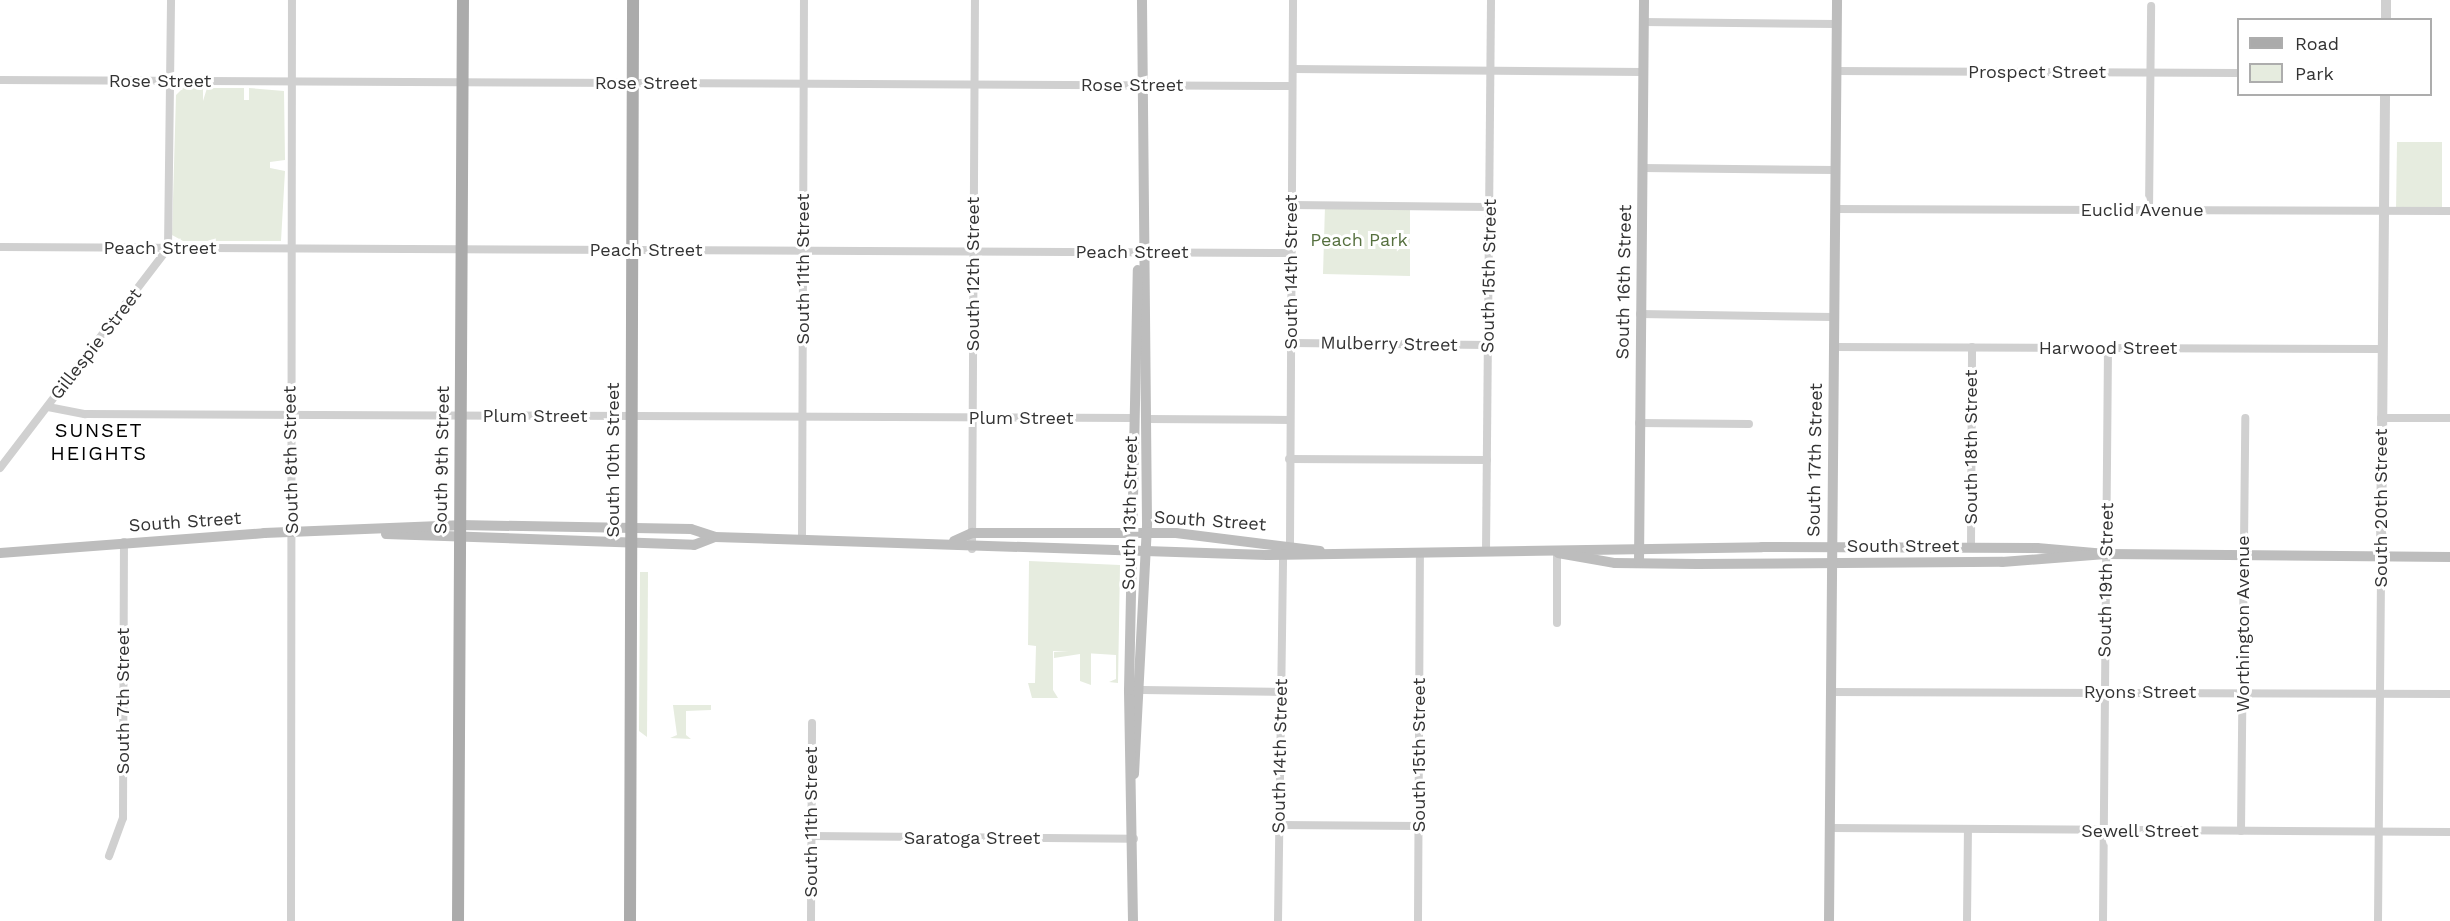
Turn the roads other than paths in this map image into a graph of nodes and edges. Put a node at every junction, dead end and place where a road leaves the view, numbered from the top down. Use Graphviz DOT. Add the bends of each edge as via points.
graph roads {
  1 [pos="171,0"];
  2 [pos="292,0"];
  3 [pos="463,0"];
  4 [pos="633,0"];
  5 [pos="804,0"];
  6 [pos="975,0"];
  7 [pos="1142,0"];
  8 [pos="1293,0"];
  9 [pos="1491,0"];
  10 [pos="1644,0"];
  11 [pos="1837,0"];
  12 [pos="2386,0"];
  13 [pos="2151,6"];
  14 [pos="2386,18"];
  15 [pos="1643,22"];
  16 [pos="1836,24"];
  17 [pos="1293,69"];
  18 [pos="1490,71"];
  19 [pos="1836,71"];
  20 [pos="1642,72"];
  21 [pos="2150,72"];
  22 [pos="2237,73"];
  23 [pos="0,80"];
  24 [pos="171,81"];
  25 [pos="291,82"];
  26 [pos="463,82"];
  27 [pos="633,83"];
  28 [pos="804,83"];
  29 [pos="974,84"];
  30 [pos="1141,85"];
  31 [pos="1292,86"];
  32 [pos="2385,96"];
  33 [pos="1642,168"];
  34 [pos="1835,170"];
  35 [pos="1291,205"];
  36 [pos="1489,207"];
  37 [pos="1834,209"];
  38 [pos="2149,210"];
  39 [pos="2384,211"];
  40 [pos="2450,211"];
  41 [pos="0,247"];
  42 [pos="168,248"];
  43 [pos="290,248"];
  44 [pos="462,249"];
  45 [pos="632,250"];
  46 [pos="803,250"];
  47 [pos="974,251"];
  48 [pos="1141,251"];
  49 [pos="1291,253"];
  50 [pos="1641,314"];
  51 [pos="1833,317"];
  52 [pos="1291,343"];
  53 [pos="1488,345"];
  54 [pos="1833,347"];
  55 [pos="1972,347"];
  56 [pos="2108,348"];
  57 [pos="2382,349"];
  58 [pos="48,407"];
  59 [pos="290,415"];
  60 [pos="461,415"];
  61 [pos="631,416"];
  62 [pos="802,418"];
  63 [pos="973,418"];
  64 [pos="1132,418"];
  65 [pos="2245,418"];
  66 [pos="2381,418"];
  67 [pos="2450,418"];
  68 [pos="1147,419"];
  69 [pos="1290,420"];
  70 [pos="1639,423"];
  71 [pos="1749,424"];
  72 [pos="1289,459"];
  73 [pos="1487,460"];
  74 [pos="0,468"];
  75 [pos="459,525"];
  76 [pos="631,527"];
  77 [pos="292,532"];
  78 [pos="373,532"];
  79 [pos="972,533"];
  80 [pos="1131,533"];
  81 [pos="1146,533"];
  82 [pos="714,537"];
  83 [pos="802,539"];
  84 [pos="459,540"];
  85 [pos="954,541"];
  86 [pos="124,542"];
  87 [pos="631,543"];
  88 [pos="1290,543"];
  89 [pos="1638,547"];
  90 [pos="1131,548"];
  91 [pos="1146,548"];
  92 [pos="1831,548"];
  93 [pos="1971,548"];
  94 [pos="972,549"];
  95 [pos="1320,551"];
  96 [pos="1420,552"];
  97 [pos="1486,552"];
  98 [pos="1557,552"];
  99 [pos="0,553"];
  100 [pos="2106,554"];
  101 [pos="1283,555"];
  102 [pos="2243,555"];
  103 [pos="2381,557"];
  104 [pos="2450,557"];
  105 [pos="1639,563"];
  106 [pos="1831,563"];
  107 [pos="1557,623"];
  108 [pos="1142,690"];
  109 [pos="1281,692"];
  110 [pos="1830,692"];
  111 [pos="2105,692"];
  112 [pos="2242,693"];
  113 [pos="2380,694"];
  114 [pos="2450,694"];
  115 [pos="812,723"];
  116 [pos="1134,774"];
  117 [pos="1279,825"];
  118 [pos="1419,826"];
  119 [pos="1830,828"];
  120 [pos="1968,829"];
  121 [pos="2104,831"];
  122 [pos="2241,831"];
  123 [pos="2379,832"];
  124 [pos="2450,832"];
  125 [pos="811,836"];
  126 [pos="1134,840"];
  127 [pos="109,856"];
  128 [pos="291,921"];
  129 [pos="458,921"];
  130 [pos="630,921"];
  131 [pos="811,921"];
  132 [pos="1133,921"];
  133 [pos="1278,921"];
  134 [pos="1418,921"];
  135 [pos="1828,921"];
  136 [pos="1967,921"];
  137 [pos="2103,921"];
  138 [pos="2378,921"];
  1 -- 24 [label="street"];
  2 -- 25 [label="street, South 8th Street"];
  3 -- 26 [label="main road, South 9th Street"];
  4 -- 27 [label="main road, South 10th Street"];
  5 -- 28 [label="street, South 11th Street"];
  6 -- 29 [label="street, South 12th Street"];
  7 -- 30 [label="main road, South 13th Street"];
  8 -- 17 [label="street, South 14th Street"];
  9 -- 18 [label="street, South 15th Street"];
  10 -- 15 [label="main road, South 16th Street"];
  11 -- 16 [label="main road, South 17th Street"];
  12 -- 14 [label="street"];
  13 -- 21 [label="street"];
  15 -- 16 [label="street"];
  15 -- 20 [label="main road, South 16th Street"];
  16 -- 19 [label="main road, South 17th Street"];
  17 -- 18 [label="street"];
  17 -- 31 [label="street, South 14th Street"];
  18 -- 20 [label="street"];
  18 -- 36 [label="street, South 15th Street"];
  19 -- 21 [label="street, Prospect Street"];
  19 -- 34 [label="main road, South 17th Street"];
  20 -- 33 [label="main road, South 16th Street"];
  21 -- 22 [label="street, Prospect Street"];
  21 -- 38 [label="street"];
  23 -- 24 [label="street, Rose Street"];
  24 -- 25 [label="street, Rose Street"];
  24 -- 42 [label="street"];
  25 -- 26 [label="street, Rose Street"];
  25 -- 43 [label="street, South 8th Street"];
  26 -- 27 [label="street, Rose Street"];
  26 -- 44 [label="main road, South 9th Street"];
  27 -- 28 [label="street, Rose Street"];
  27 -- 45 [label="main road, South 10th Street"];
  28 -- 29 [label="street, Rose Street"];
  28 -- 46 [label="street, South 11th Street"];
  29 -- 30 [label="street, Rose Street"];
  29 -- 47 [label="street, South 12th Street"];
  30 -- 31 [label="street, Rose Street"];
  30 -- 48 [label="main road, South 13th Street"];
  31 -- 35 [label="street, South 14th Street"];
  32 -- 39 [label="street, South 20th Street"];
  33 -- 34 [label="street"];
  33 -- 50 [label="main road, South 16th Street"];
  34 -- 37 [label="main road, South 17th Street"];
  35 -- 36 [label="street"];
  35 -- 49 [label="street, South 14th Street"];
  36 -- 53 [label="street, South 15th Street"];
  37 -- 38 [label="street, Euclid Avenue"];
  37 -- 51 [label="main road, South 17th Street"];
  38 -- 39 [label="street, Euclid Avenue"];
  39 -- 40 [label="street, Euclid Avenue"];
  39 -- 57 [label="street, South 20th Street"];
  41 -- 42 [label="street, Peach Street"];
  42 -- 43 [label="street, Peach Street"];
  42 -- 58 [label="street, Gillespie Street"];
  43 -- 44 [label="street, Peach Street"];
  43 -- 59 [label="street, South 8th Street"];
  44 -- 45 [label="street, Peach Street"];
  44 -- 60 [label="main road, South 9th Street"];
  45 -- 46 [label="street, Peach Street"];
  45 -- 61 [label="main road, South 10th Street"];
  46 -- 47 [label="street, Peach Street"];
  46 -- 62 [label="street, South 11th Street"];
  47 -- 48 [label="street, Peach Street"];
  47 -- 63 [label="street, South 12th Street"];
  48 -- 49 [label="street, Peach Street"];
  48 -- 64 [label="main road, South 13th Street"];
  48 -- 68 [label="main road, South 13th Street"];
  49 -- 52 [label="street, South 14th Street"];
  50 -- 51 [label="street"];
  50 -- 70 [label="main road, South 16th Street"];
  51 -- 54 [label="main road, South 17th Street"];
  52 -- 53 [label="street, Mulberry Street"];
  52 -- 69 [label="street, South 14th Street"];
  53 -- 73 [label="street, South 15th Street"];
  54 -- 55 [label="street, Harwood Street"];
  54 -- 92 [label="main road, South 17th Street"];
  55 -- 56 [label="street, Harwood Street"];
  55 -- 93 [label="street, South 18th Street"];
  56 -- 57 [label="street, Harwood Street"];
  56 -- 100 [label="street, South 19th Street"];
  57 -- 66 [label="street, South 20th Street"];
  58 -- 59 [label="street, Plum Street" via="85,414"];
  58 -- 74 [label="street, Gillespie Street"];
  59 -- 60 [label="street, Plum Street"];
  59 -- 77 [label="street, South 8th Street"];
  60 -- 61 [label="street, Plum Street"];
  60 -- 75 [label="main road, South 9th Street"];
  61 -- 62 [label="street, Plum Street"];
  61 -- 76 [label="main road, South 10th Street"];
  62 -- 63 [label="street, Plum Street"];
  62 -- 83 [label="street, South 11th Street"];
  63 -- 64 [label="street, Plum Street"];
  63 -- 79 [label="street, South 12th Street"];
  64 -- 80 [label="main road, South 13th Street"];
  65 -- 102 [label="street, Worthington Avenue"];
  66 -- 67 [label="street"];
  66 -- 103 [label="street, South 20th Street"];
  68 -- 69 [label="street"];
  68 -- 81 [label="main road, South 13th Street"];
  69 -- 72 [label="street, South 14th Street"];
  70 -- 71 [label="street"];
  70 -- 89 [label="main road, South 16th Street"];
  72 -- 73 [label="street"];
  72 -- 88 [label="street, South 14th Street"];
  73 -- 97 [label="street, South 15th Street"];
  75 -- 76 [label="main road, South Street"];
  75 -- 78 [label="main road, South Street"];
  75 -- 84 [label="main road, South 9th Street"];
  76 -- 82 [label="main road, South Street" via="691,529"];
  76 -- 87 [label="main road, South 10th Street"];
  77 -- 78 [label="main road, South Street"];
  77 -- 86 [label="main road, South Street"];
  77 -- 128 [label="street, South 8th Street"];
  78 -- 84 [label="main road, South Street"];
  79 -- 80 [label="main road, South Street"];
  79 -- 85 [label="main road, South Street"];
  79 -- 94 [label="street, South 12th Street"];
  80 -- 81 [label="main road, South Street"];
  80 -- 90 [label="main road, South 13th Street"];
  81 -- 88 [label="main road, South Street"];
  81 -- 91 [label="main road, South 13th Street"];
  82 -- 83 [label="main road, South Street"];
  82 -- 87 [label="main road, South Street" via="694,545"];
  83 -- 85 [label="main road, South Street"];
  84 -- 87 [label="main road, South Street"];
  84 -- 129 [label="main road, South 9th Street"];
  85 -- 94 [label="main road, South Street"];
  86 -- 99 [label="main road, South Street"];
  86 -- 127 [label="street, South 7th Street" via="123,818"];
  87 -- 130 [label="main road, South 10th Street"];
  88 -- 95 [label="main road, South Street"];
  89 -- 92 [label="main road, South Street"];
  89 -- 98 [label="main road, South Street"];
  89 -- 105 [label="main road, South 16th Street"];
  90 -- 91 [label="main road, South Street"];
  90 -- 94 [label="main road, South Street"];
  90 -- 116 [label="main road, South 13th Street" via="1129,734"];
  91 -- 101 [label="main road, South Street"];
  91 -- 108 [label="main road, South 13th Street"];
  92 -- 93 [label="main road, South Street"];
  92 -- 106 [label="main road, South 17th Street"];
  93 -- 100 [label="main road, South Street"];
  95 -- 96 [label="main road, South Street"];
  95 -- 101 [label="main road, South Street"];
  96 -- 97 [label="main road, South Street"];
  96 -- 118 [label="street, South 15th Street"];
  97 -- 98 [label="main road, South Street"];
  98 -- 105 [label="main road, South Street"];
  98 -- 107 [label="street"];
  100 -- 102 [label="main road, South Street"];
  100 -- 106 [label="main road, South Street" via="2002,562"];
  100 -- 111 [label="street, South 19th Street"];
  101 -- 109 [label="street, South 14th Street"];
  102 -- 103 [label="main road, South Street"];
  102 -- 112 [label="street, Worthington Avenue"];
  103 -- 104 [label="main road, South Street"];
  103 -- 113 [label="street, South 20th Street"];
  105 -- 106 [label="main road, South Street"];
  106 -- 110 [label="main road, South 17th Street"];
  108 -- 109 [label="street"];
  108 -- 116 [label="main road, South 13th Street"];
  109 -- 117 [label="street, South 14th Street"];
  110 -- 111 [label="street, Ryons Street"];
  110 -- 119 [label="main road, South 17th Street"];
  111 -- 112 [label="street, Ryons Street"];
  111 -- 121 [label="street, South 19th Street"];
  112 -- 113 [label="street, Ryons Street"];
  112 -- 122 [label="street, Worthington Avenue"];
  113 -- 114 [label="street, Ryons Street"];
  113 -- 123 [label="street, South 20th Street"];
  115 -- 125 [label="street, South 11th Street"];
  116 -- 126 [label="main road, South 13th Street"];
  117 -- 118 [label="street"];
  117 -- 133 [label="street, South 14th Street"];
  118 -- 134 [label="street, South 15th Street"];
  119 -- 120 [label="street, Sewell Street"];
  119 -- 135 [label="main road, South 17th Street"];
  120 -- 121 [label="street, Sewell Street"];
  120 -- 136 [label="street"];
  121 -- 122 [label="street, Sewell Street"];
  121 -- 137 [label="street, South 19th Street"];
  122 -- 123 [label="street, Sewell Street"];
  123 -- 124 [label="street, Sewell Street"];
  123 -- 138 [label="street, South 20th Street"];
  125 -- 126 [label="street, Saratoga Street"];
  125 -- 131 [label="street, South 11th Street"];
  126 -- 132 [label="main road, South 13th Street"];
}
